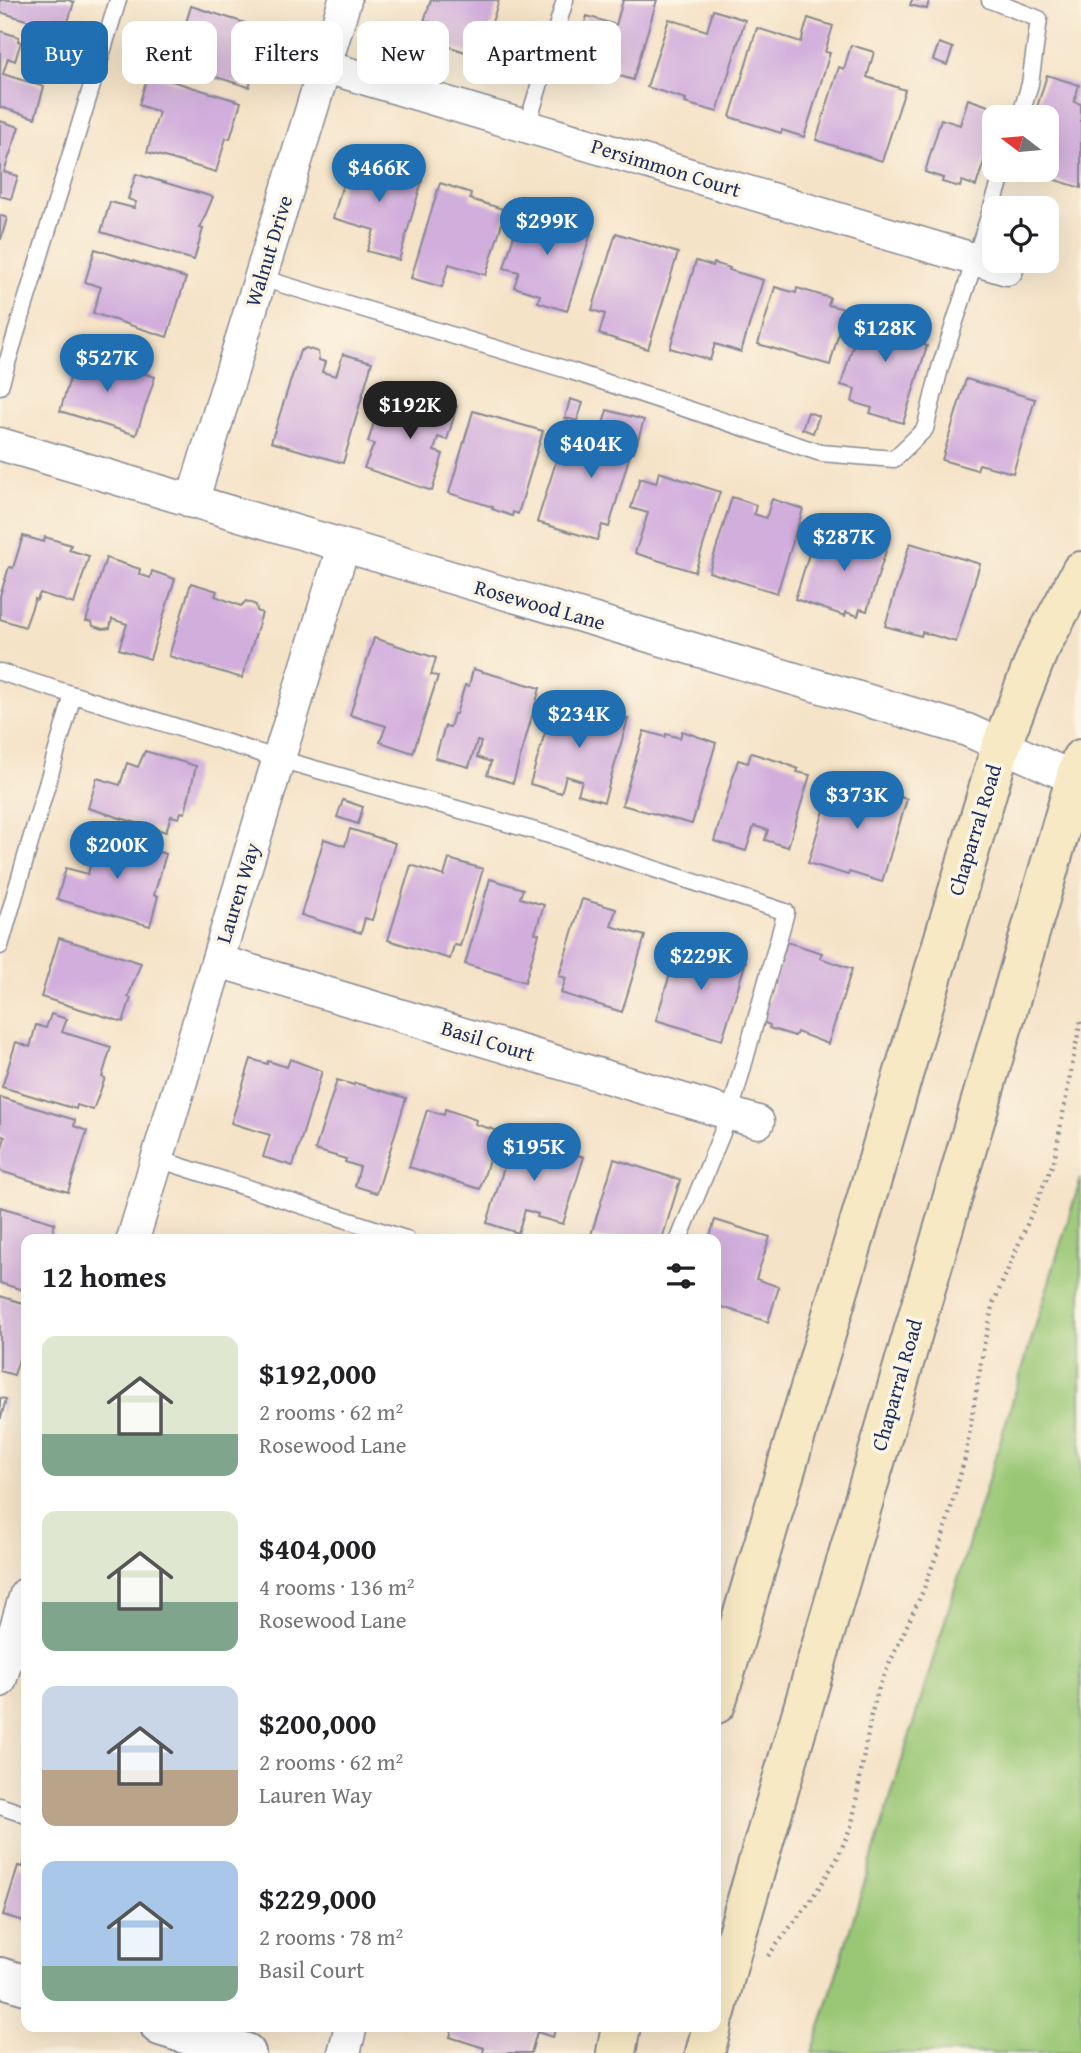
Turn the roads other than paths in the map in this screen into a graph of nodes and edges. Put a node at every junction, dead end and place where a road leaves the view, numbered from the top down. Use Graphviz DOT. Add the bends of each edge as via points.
graph roads {
  1 [pos="118,0"];
  2 [pos="345,0"];
  3 [pos="565,0"];
  4 [pos="990,0"];
  5 [pos="339,21"];
  6 [pos="343,71"];
  7 [pos="320,84"];
  8 [pos="1024,105"];
  9 [pos="527,126"];
  10 [pos="1000,182"];
  11 [pos="976,260"];
  12 [pos="982,262"];
  13 [pos="261,278"];
  14 [pos="0,386"];
  15 [pos="0,444"];
  16 [pos="192,502"];
  17 [pos="343,547"];
  18 [pos="1081,570"];
  19 [pos="0,672"];
  20 [pos="73,695"];
  21 [pos="1000,746"];
  22 [pos="279,759"];
  23 [pos="1079,772"];
  24 [pos="0,946"];
  25 [pos="218,961"];
  26 [pos="744,1117"];
  27 [pos="158,1159"];
  28 [pos="135,1234"];
  29 [pos="390,1234"];
  30 [pos="682,1234"];
  31 [pos="21,1611"];
  32 [pos="0,1681"];
  33 [pos="721,1687"];
  34 [pos="0,1806"];
  35 [pos="21,1813"];
  36 [pos="0,1977"];
  37 [pos="21,1983"];
  38 [pos="721,1993"];
  39 [pos="179,2032"];
  40 [pos="349,2032"];
  41 [pos="620,2032"];
  42 [pos="710,2032"];
  43 [pos="246,2053"];
  44 [pos="344,2053"];
  45 [pos="616,2053"];
  46 [pos="705,2053"];
  1 -- 14 [label="lane"];
  2 -- 5 [label="street, Walnut Drive"];
  3 -- 9 [label="lane"];
  4 -- 8 [label="lane" via="1040,19"];
  6 -- 9 [label="street, Persimmon Court"];
  7 -- 13 [label="street, Walnut Drive"];
  9 -- 11 [label="street, Persimmon Court"];
  10 -- 11 [label="lane"];
  11 -- 12 [label="street, Persimmon Court"];
  11 -- 13 [label="lane" via="925,429 894,459 821,453 571,371"];
  13 -- 16 [label="street, Walnut Drive"];
  15 -- 16 [label="street, Rosewood Lane"];
  16 -- 17 [label="street, Rosewood Lane"];
  17 -- 21 [label="street, Rosewood Lane" via="954,726"];
  17 -- 22 [label="street, Lauren Way"];
  18 -- 21 [label="main road, Chaparral Road" via="1038,652"];
  19 -- 20 [label="lane"];
  20 -- 22 [label="lane"];
  20 -- 24 [label="lane"];
  21 -- 23 [label="street, Rosewood Lane"];
  21 -- 33 [label="main road, Chaparral Road"];
  22 -- 25 [label="street, Lauren Way"];
  22 -- 26 [label="lane" via="553,836 786,912"];
  23 -- 38 [label="main road, Chaparral Road"];
  25 -- 26 [label="street, Basil Court"];
  25 -- 27 [label="street, Lauren Way"];
  26 -- 30 [label="lane"];
  27 -- 28 [label="street, Lauren Way"];
  27 -- 29 [label="lane"];
  31 -- 32 [label="street"];
  34 -- 35 [label="lane"];
  36 -- 37 [label="street"];
  39 -- 43 [label="street"];
  40 -- 44 [label="street"];
  41 -- 45 [label="main road"];
  42 -- 46 [label="main road"];
}
